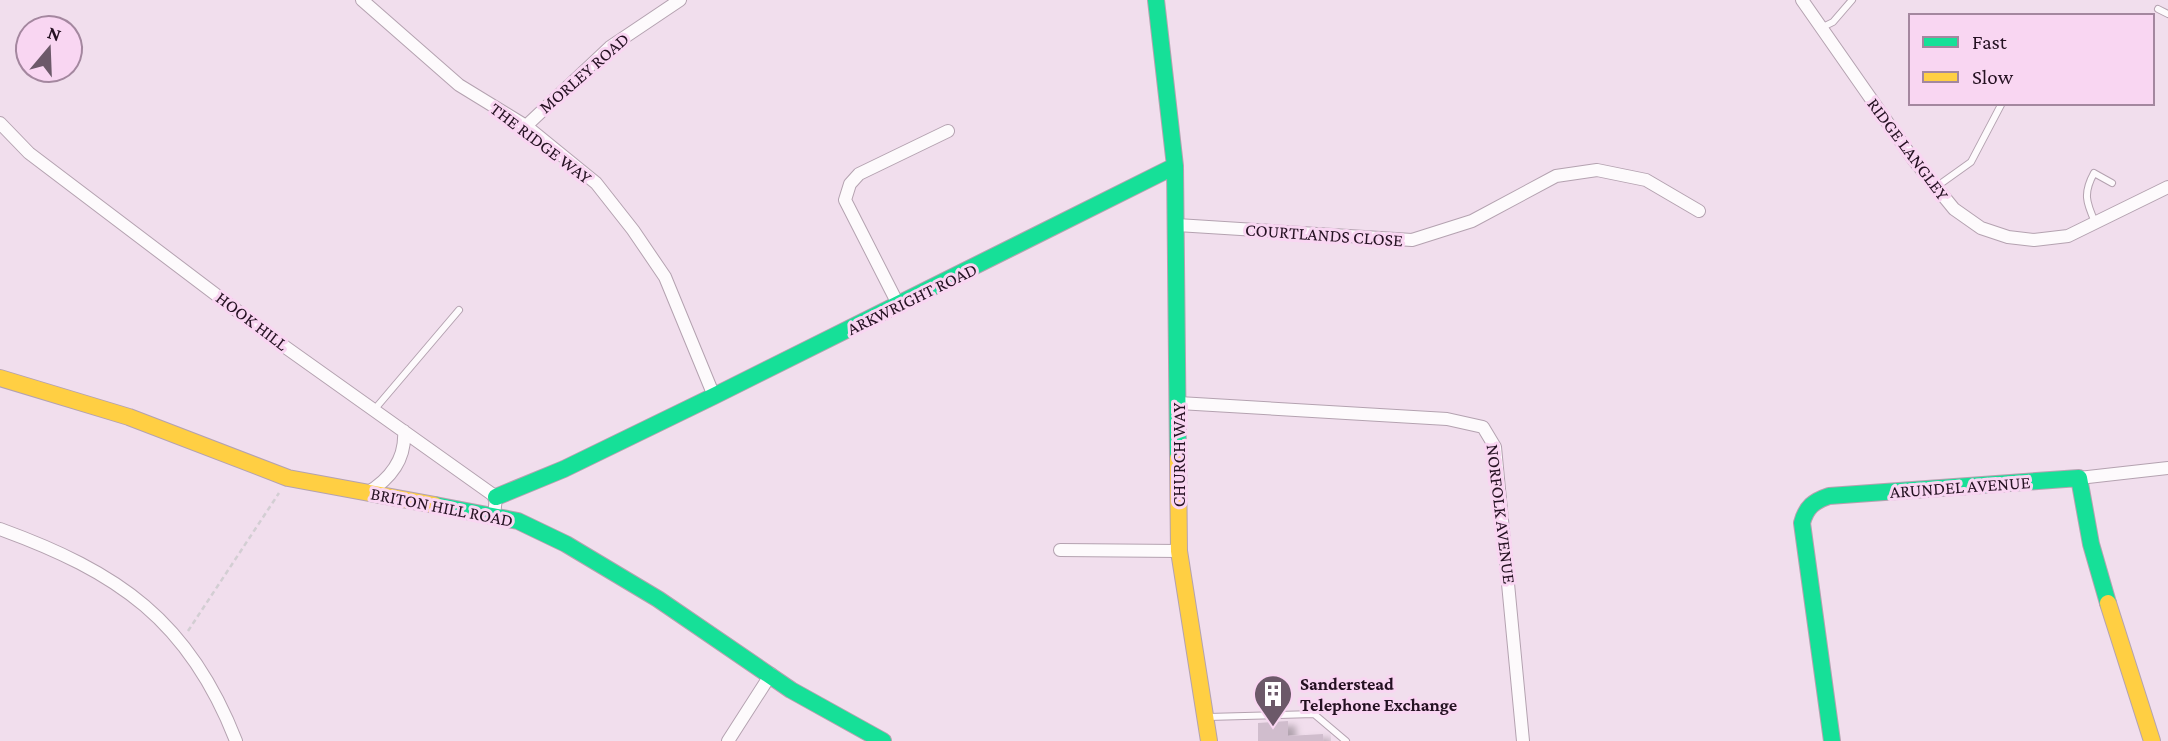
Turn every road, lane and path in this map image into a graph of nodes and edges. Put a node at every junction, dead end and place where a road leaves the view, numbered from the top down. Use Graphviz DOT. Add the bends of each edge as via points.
graph roads {
  1 [pos="362,0"];
  2 [pos="680,0"];
  3 [pos="1156,0"];
  4 [pos="1802,0"];
  5 [pos="1852,0"];
  6 [pos="2158,9"];
  7 [pos="2168,14"];
  8 [pos="1820,29"];
  9 [pos="2001,105"];
  10 [pos="0,123"];
  11 [pos="526,126"];
  12 [pos="948,131"];
  13 [pos="1175,166"];
  14 [pos="2112,183"];
  15 [pos="1936,187"];
  16 [pos="2168,187"];
  17 [pos="1699,211"];
  18 [pos="2095,224"];
  19 [pos="1177,225"];
  20 [pos="899,306"];
  21 [pos="459,310"];
  22 [pos="0,378"];
  23 [pos="713,396"];
  24 [pos="1179,403"];
  25 [pos="374,410"];
  26 [pos="404,431"];
  27 [pos="2168,468"];
  28 [pos="288,478"];
  29 [pos="2079,478"];
  30 [pos="367,493"];
  31 [pos="496,497"];
  32 [pos="494,516"];
  33 [pos="0,529"];
  34 [pos="1060,550"];
  35 [pos="1179,551"];
  36 [pos="181,641"];
  37 [pos="771,674"];
  38 [pos="1206,717"];
  39 [pos="236,741"];
  40 [pos="728,741"];
  41 [pos="883,741"];
  42 [pos="1209,741"];
  43 [pos="1346,741"];
  44 [pos="1523,741"];
  45 [pos="1832,741"];
  46 [pos="2152,741"];
  1 -- 11 [label="street, THE RIDGE WAY" via="459,85"];
  2 -- 11 [label="street, MORLEY ROAD" via="610,47"];
  3 -- 13 [label="street"];
  4 -- 8 [label="street, RIDGE LANGLEY"];
  5 -- 8 [label="lane" via="1833,22"];
  6 -- 7 [label="lane"];
  8 -- 15 [label="street, RIDGE LANGLEY"];
  9 -- 15 [label="lane" via="1971,162"];
  10 -- 25 [label="street, HOOK HILL" via="30,153"];
  11 -- 23 [label="street, THE RIDGE WAY" via="596,183 633,230 665,278"];
  12 -- 20 [label="street" via="859,174 845,200"];
  13 -- 19 [label="street, CHURCH WAY"];
  13 -- 20 [label="street, ARKWRIGHT ROAD"];
  14 -- 18 [label="lane" via="2094,173 2086,188 2084,199"];
  15 -- 18 [label="street, RIDGE LANGLEY" via="1954,209 1981,228 2008,237 2068,236"];
  16 -- 18 [label="street, RIDGE LANGLEY"];
  17 -- 19 [label="street, COURTLANDS CLOSE" via="1646,180 1597,170 1556,176 1472,222 1412,240"];
  19 -- 24 [label="street, CHURCH WAY"];
  20 -- 23 [label="street, ARKWRIGHT ROAD"];
  21 -- 25 [label="lane"];
  22 -- 28 [label="street, BRITON HILL ROAD" via="129,417"];
  23 -- 31 [label="street, ARKWRIGHT ROAD"];
  24 -- 35 [label="street, CHURCH WAY"];
  24 -- 44 [label="street, NORFOLK AVENUE" via="1454,420 1483,427 1495,447"];
  25 -- 26 [label="street, HOOK HILL"];
  26 -- 30 [label="street" via="400,459 381,484"];
  26 -- 31 [label="street, HOOK HILL"];
  27 -- 29 [label="street"];
  28 -- 30 [label="street, BRITON HILL ROAD"];
  28 -- 36 [label="path"];
  29 -- 45 [label="street, ARUNDEL AVENUE" via="1829,496 1806,509 1802,523"];
  29 -- 46 [label="street" via="2091,544"];
  30 -- 32 [label="street, BRITON HILL ROAD"];
  31 -- 32 [label="street"];
  32 -- 37 [label="street, BRITON HILL ROAD" via="546,532 682,613"];
  33 -- 36 [label="street" via="55,549 106,576 146,604"];
  34 -- 35 [label="street"];
  35 -- 38 [label="street, CHURCH WAY"];
  36 -- 39 [label="street" via="221,703"];
  37 -- 40 [label="street"];
  37 -- 41 [label="street, BRITON HILL ROAD" via="818,707"];
  38 -- 42 [label="street, CHURCH WAY"];
  38 -- 43 [label="lane" via="1314,714"];
}
